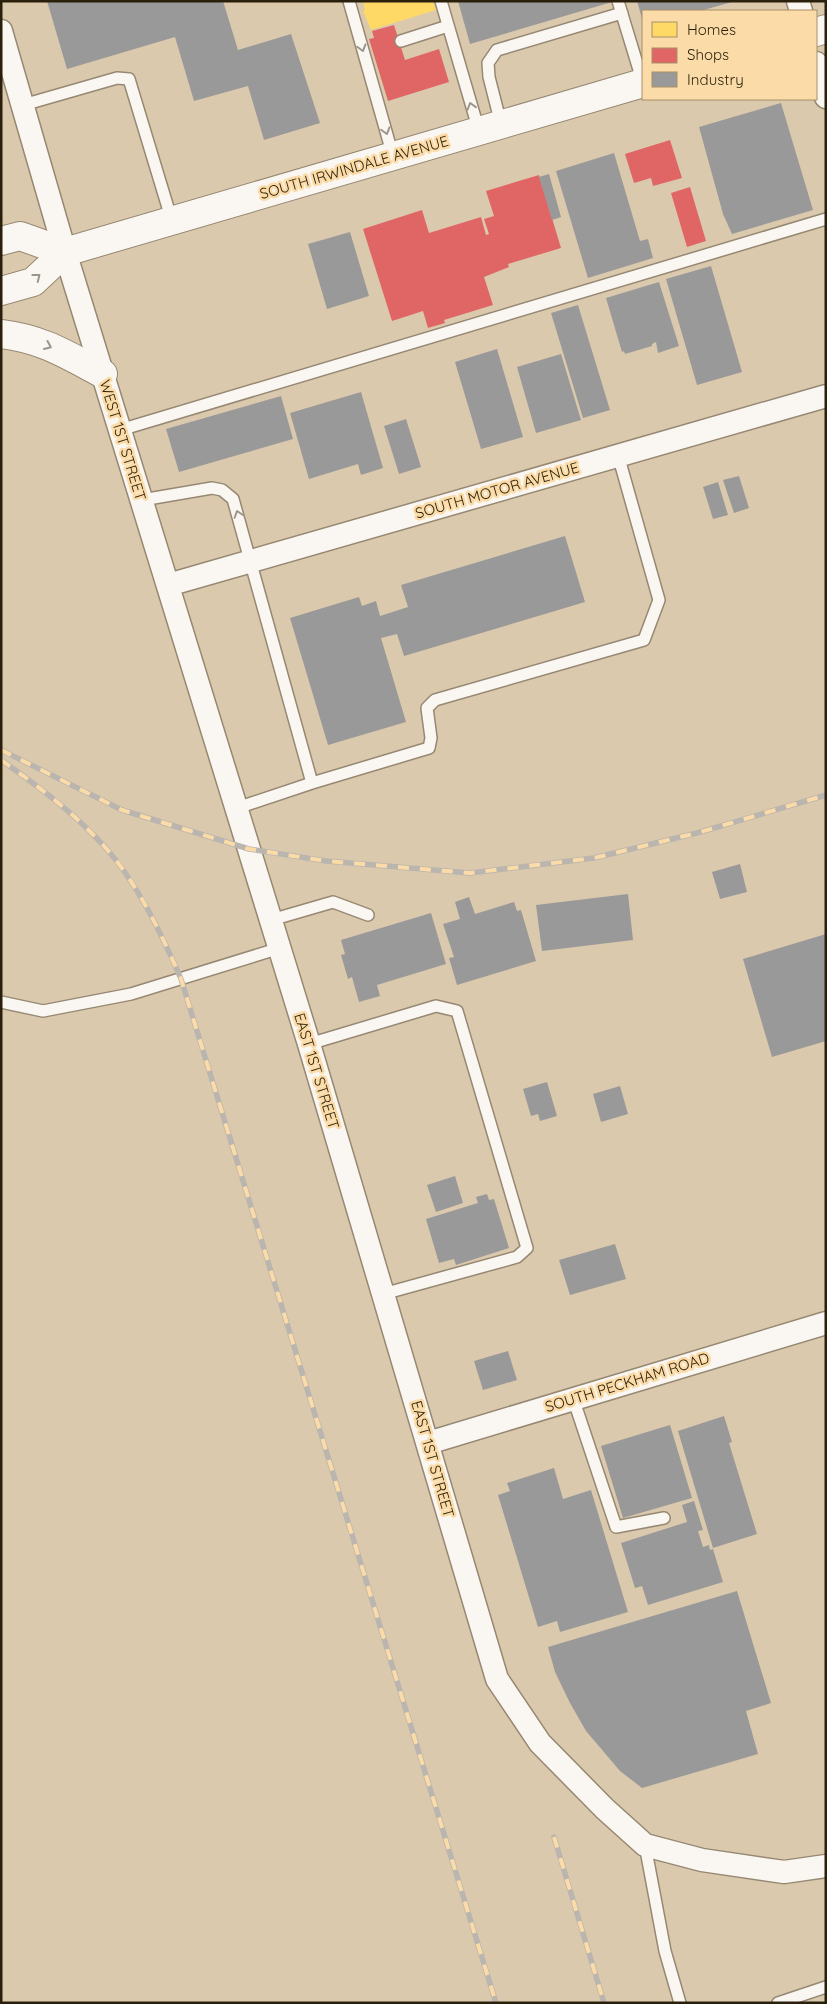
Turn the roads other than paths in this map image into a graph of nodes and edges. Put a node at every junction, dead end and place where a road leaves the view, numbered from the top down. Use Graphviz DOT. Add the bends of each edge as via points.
graph roads {
  1 [pos="349,1"];
  2 [pos="440,1"];
  3 [pos="618,1"];
  4 [pos="622,13"];
  5 [pos="448,26"];
  6 [pos="1,31"];
  7 [pos="401,41"];
  8 [pos="817,66"];
  9 [pos="642,80"];
  10 [pos="642,83"];
  11 [pos="826,97"];
  12 [pos="23,105"];
  13 [pos="490,128"];
  14 [pos="393,156"];
  15 [pos="826,219"];
  16 [pos="172,221"];
  17 [pos="1,241"];
  18 [pos="65,252"];
  19 [pos="1,291"];
  20 [pos="1,334"];
  21 [pos="103,374"];
  22 [pos="826,396"];
  23 [pos="120,430"];
  24 [pos="618,455"];
  25 [pos="142,500"];
  26 [pos="251,561"];
  27 [pos="168,585"];
  28 [pos="312,783"];
  29 [pos="237,808"];
  30 [pos="249,849"];
  31 [pos="368,915"];
  32 [pos="271,920"];
  33 [pos="280,948"];
  34 [pos="1,1002"];
  35 [pos="309,1044"];
  36 [pos="383,1294"];
  37 [pos="826,1323"];
  38 [pos="573,1398"];
  39 [pos="428,1443"];
  40 [pos="664,1518"];
  41 [pos="645,1845"];
  42 [pos="826,1866"];
  43 [pos="826,1987"];
  44 [pos="680,2003"];
  45 [pos="778,2003"];
  1 -- 14 [label="lane, one-way"];
  2 -- 5 [label="lane"];
  3 -- 4 [label="lane"];
  4 -- 9 [label="lane"];
  4 -- 13 [label="lane" via="497,50 488,63"];
  5 -- 7 [label="lane"];
  13 -- 5 [label="lane, one-way"];
  6 -- 12 [label="street, WEST 1ST STREET"];
  8 -- 11 [label="street"];
  10 -- 13 [label="main road, SOUTH IRWINDALE AVENUE"];
  12 -- 16 [label="lane" via="117,78 129,79"];
  12 -- 18 [label="street, WEST 1ST STREET"];
  13 -- 14 [label="main road, SOUTH IRWINDALE AVENUE"];
  14 -- 16 [label="main road, SOUTH IRWINDALE AVENUE"];
  15 -- 23 [label="lane"];
  16 -- 18 [label="main road, SOUTH IRWINDALE AVENUE"];
  17 -- 18 [label="main road" via="20,236"];
  19 -- 18 [label="main road, one-way" via="33,282"];
  18 -- 21 [label="street, WEST 1ST STREET"];
  20 -- 21 [label="main road, one-way" via="49,345"];
  21 -- 23 [label="street, WEST 1ST STREET"];
  22 -- 24 [label="street, SOUTH MOTOR AVENUE"];
  23 -- 25 [label="street, WEST 1ST STREET"];
  24 -- 26 [label="street, SOUTH MOTOR AVENUE"];
  24 -- 28 [label="lane" via="659,600 644,640 435,700 428,708 429,748"];
  26 -- 25 [label="lane, one-way" via="233,499 222,490 188,491"];
  25 -- 27 [label="street, WEST 1ST STREET"];
  26 -- 27 [label="street, SOUTH MOTOR AVENUE"];
  26 -- 28 [label="lane"];
  27 -- 29 [label="street, WEST 1ST STREET"];
  28 -- 29 [label="lane"];
  29 -- 30 [label="street, WEST 1ST STREET"];
  30 -- 32 [label="street, EAST 1ST STREET"];
  31 -- 32 [label="lane" via="333,902"];
  32 -- 33 [label="street, EAST 1ST STREET"];
  33 -- 34 [label="lane" via="130,994 43,1011"];
  33 -- 35 [label="street, EAST 1ST STREET"];
  35 -- 36 [label="street, EAST 1ST STREET"];
  35 -- 36 [label="lane" via="436,1006 457,1011 525,1238 527,1248 517,1257"];
  36 -- 39 [label="street, EAST 1ST STREET"];
  37 -- 38 [label="street, SOUTH PECKHAM ROAD"];
  38 -- 39 [label="street, SOUTH PECKHAM ROAD"];
  38 -- 40 [label="lane" via="616,1527"];
  39 -- 41 [label="street, EAST 1ST STREET" via="497,1679 540,1743"];
  41 -- 42 [label="street, EAST 1ST STREET" via="702,1860 784,1872"];
  41 -- 44 [label="lane" via="665,1951"];
  43 -- 45 [label="lane"];
}
